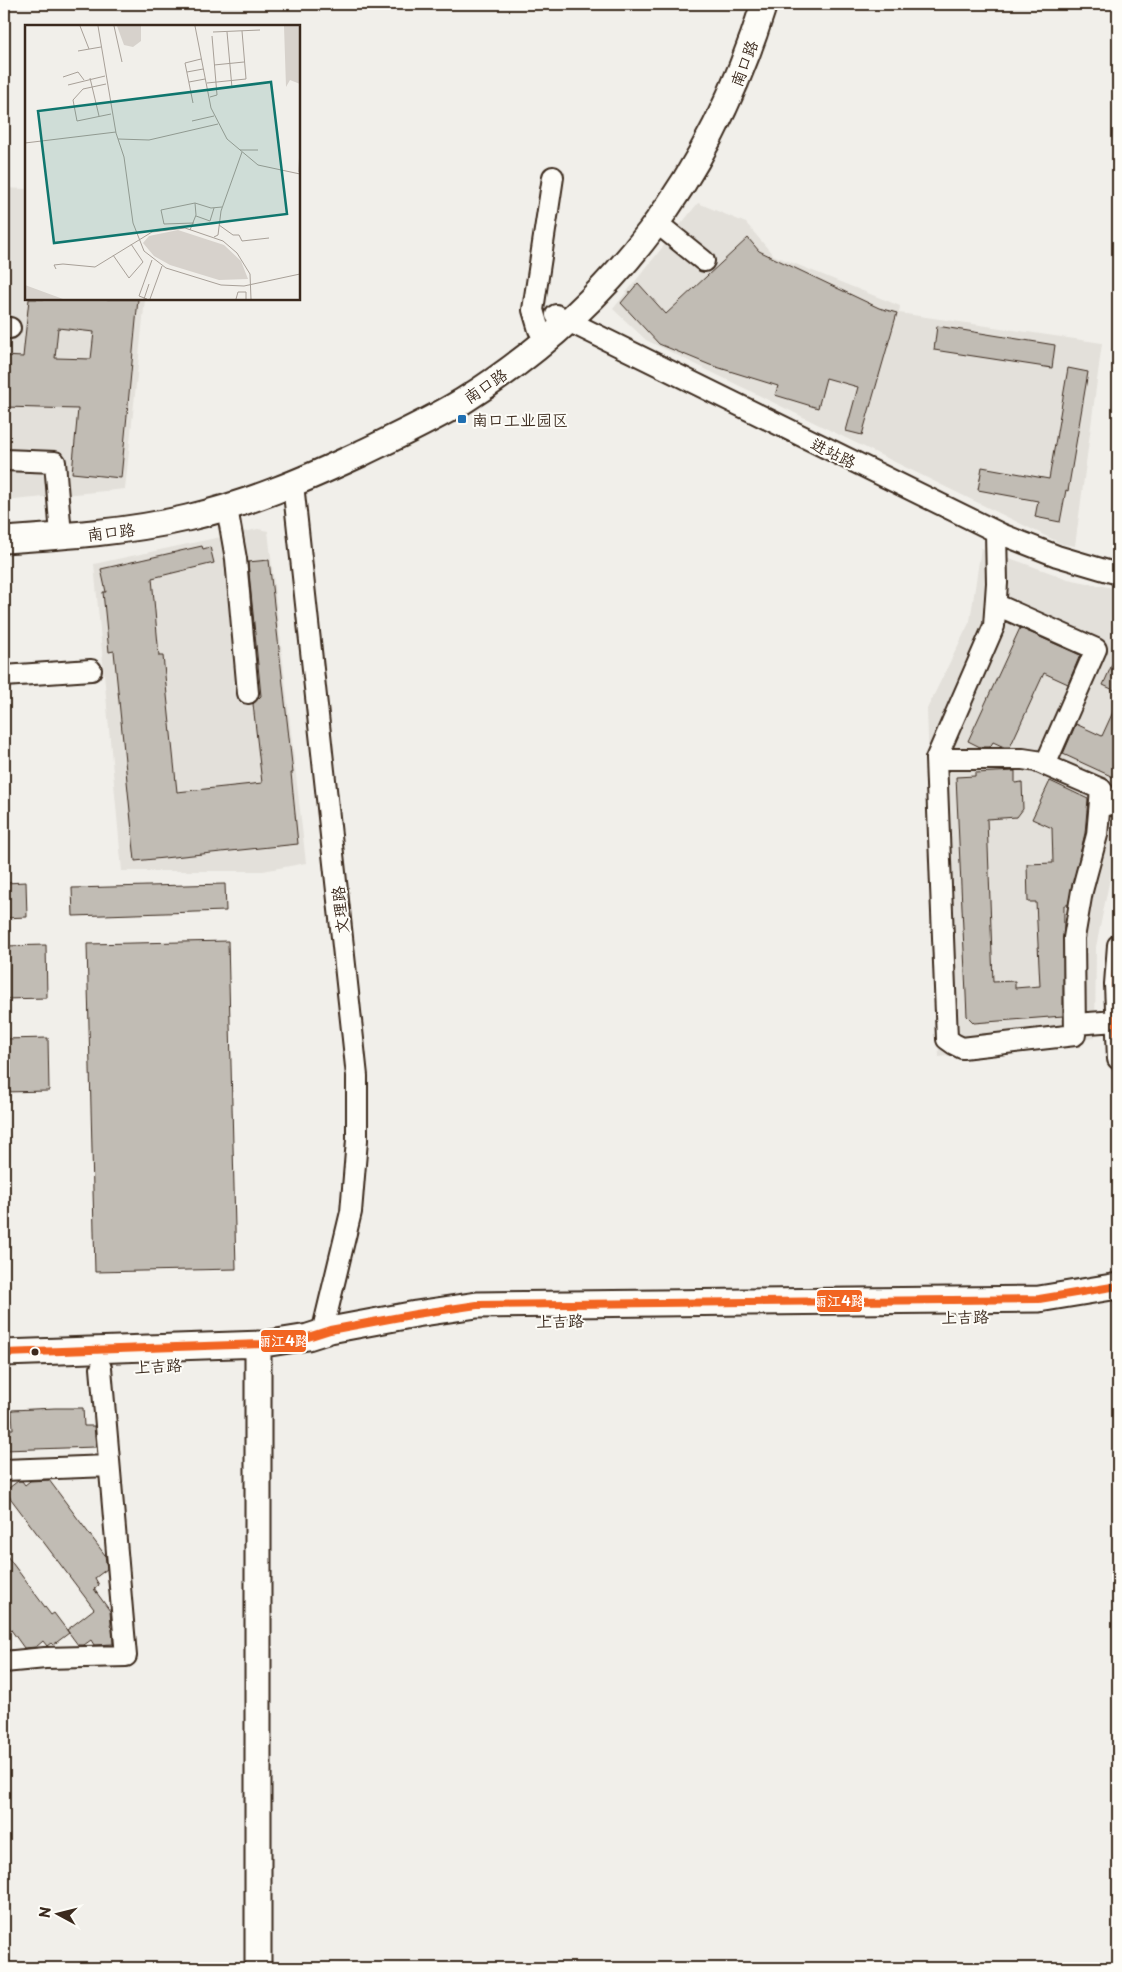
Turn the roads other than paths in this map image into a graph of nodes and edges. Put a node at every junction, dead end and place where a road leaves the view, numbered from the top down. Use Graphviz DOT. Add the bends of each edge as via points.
graph roads {
  1 [pos="751,4"];
  2 [pos="764,4"];
  3 [pos="553,177"];
  4 [pos="657,223"];
  5 [pos="704,261"];
  6 [pos="554,322"];
  7 [pos="4,460"];
  8 [pos="293,484"];
  9 [pos="227,508"];
  10 [pos="60,523"];
  11 [pos="4,527"];
  12 [pos="996,532"];
  13 [pos="4,540"];
  14 [pos="1118,574"];
  15 [pos="996,605"];
  16 [pos="91,670"];
  17 [pos="4,676"];
  18 [pos="248,693"];
  19 [pos="936,759"];
  20 [pos="1045,765"];
  21 [pos="1110,786"];
  22 [pos="1118,807"];
  23 [pos="1118,945"];
  24 [pos="1116,1021"];
  25 [pos="1075,1024"];
  26 [pos="1118,1059"];
  27 [pos="1118,1286"];
  28 [pos="1118,1302"];
  29 [pos="322,1333"];
  30 [pos="253,1352"];
  31 [pos="4,1353"];
  32 [pos="101,1368"];
  33 [pos="4,1370"];
  34 [pos="109,1466"];
  35 [pos="4,1470"];
  36 [pos="4,1662"];
  37 [pos="247,1968"];
  38 [pos="258,1968"];
  1 -- 6 [label="main road, 南口路" via="715,100 670,182 616,254"];
  2 -- 4 [label="main road, 南口路" via="739,76 712,134 681,189"];
  3 -- 6 [label="street" via="533,310"];
  4 -- 5 [label="street"];
  4 -- 6 [label="main road, 南口路" via="626,262"];
  6 -- 8 [label="main road, 南口路" via="518,363 461,402"];
  6 -- 10 [label="main road, 南口路" via="425,408 261,484 153,513"];
  6 -- 12 [label="street, 进站路"];
  7 -- 10 [label="street" via="55,462"];
  8 -- 9 [label="main road, 南口路"];
  8 -- 29 [label="street, 文理路" via="357,1076 357,1140 351,1212"];
  9 -- 13 [label="main road, 南口路" via="121,530"];
  9 -- 18 [label="street" via="236,559"];
  10 -- 11 [label="main road, 南口路"];
  12 -- 14 [label="street, 进站路" via="1056,556"];
  12 -- 15 [label="street"];
  15 -- 19 [label="street" via="994,626"];
  15 -- 20 [label="street" via="1096,649"];
  16 -- 17 [label="street"];
  19 -- 20 [label="street" via="1023,759"];
  19 -- 25 [label="street" via="947,1039 962,1048 1075,1035"];
  20 -- 21 [label="street"];
  21 -- 22 [label="street" via="1112,804"];
  21 -- 25 [label="street" via="1082,892 1074,938"];
  23 -- 24 [label="street"];
  24 -- 25 [label="street"];
  24 -- 26 [label="street"];
  27 -- 29 [label="main road, 上吉路" via="1039,1299 477,1305"];
  28 -- 30 [label="main road, 上吉路" via="1040,1315 478,1321 288,1357"];
  29 -- 30 [label="main road, 上吉路"];
  30 -- 31 [label="main road, 上吉路"];
  30 -- 32 [label="main road, 上吉路"];
  30 -- 37 [label="main road"];
  30 -- 38 [label="main road"];
  32 -- 33 [label="main road, 上吉路"];
  32 -- 34 [label="street"];
  34 -- 35 [label="street"];
  34 -- 36 [label="street" via="126,1656"];
}
